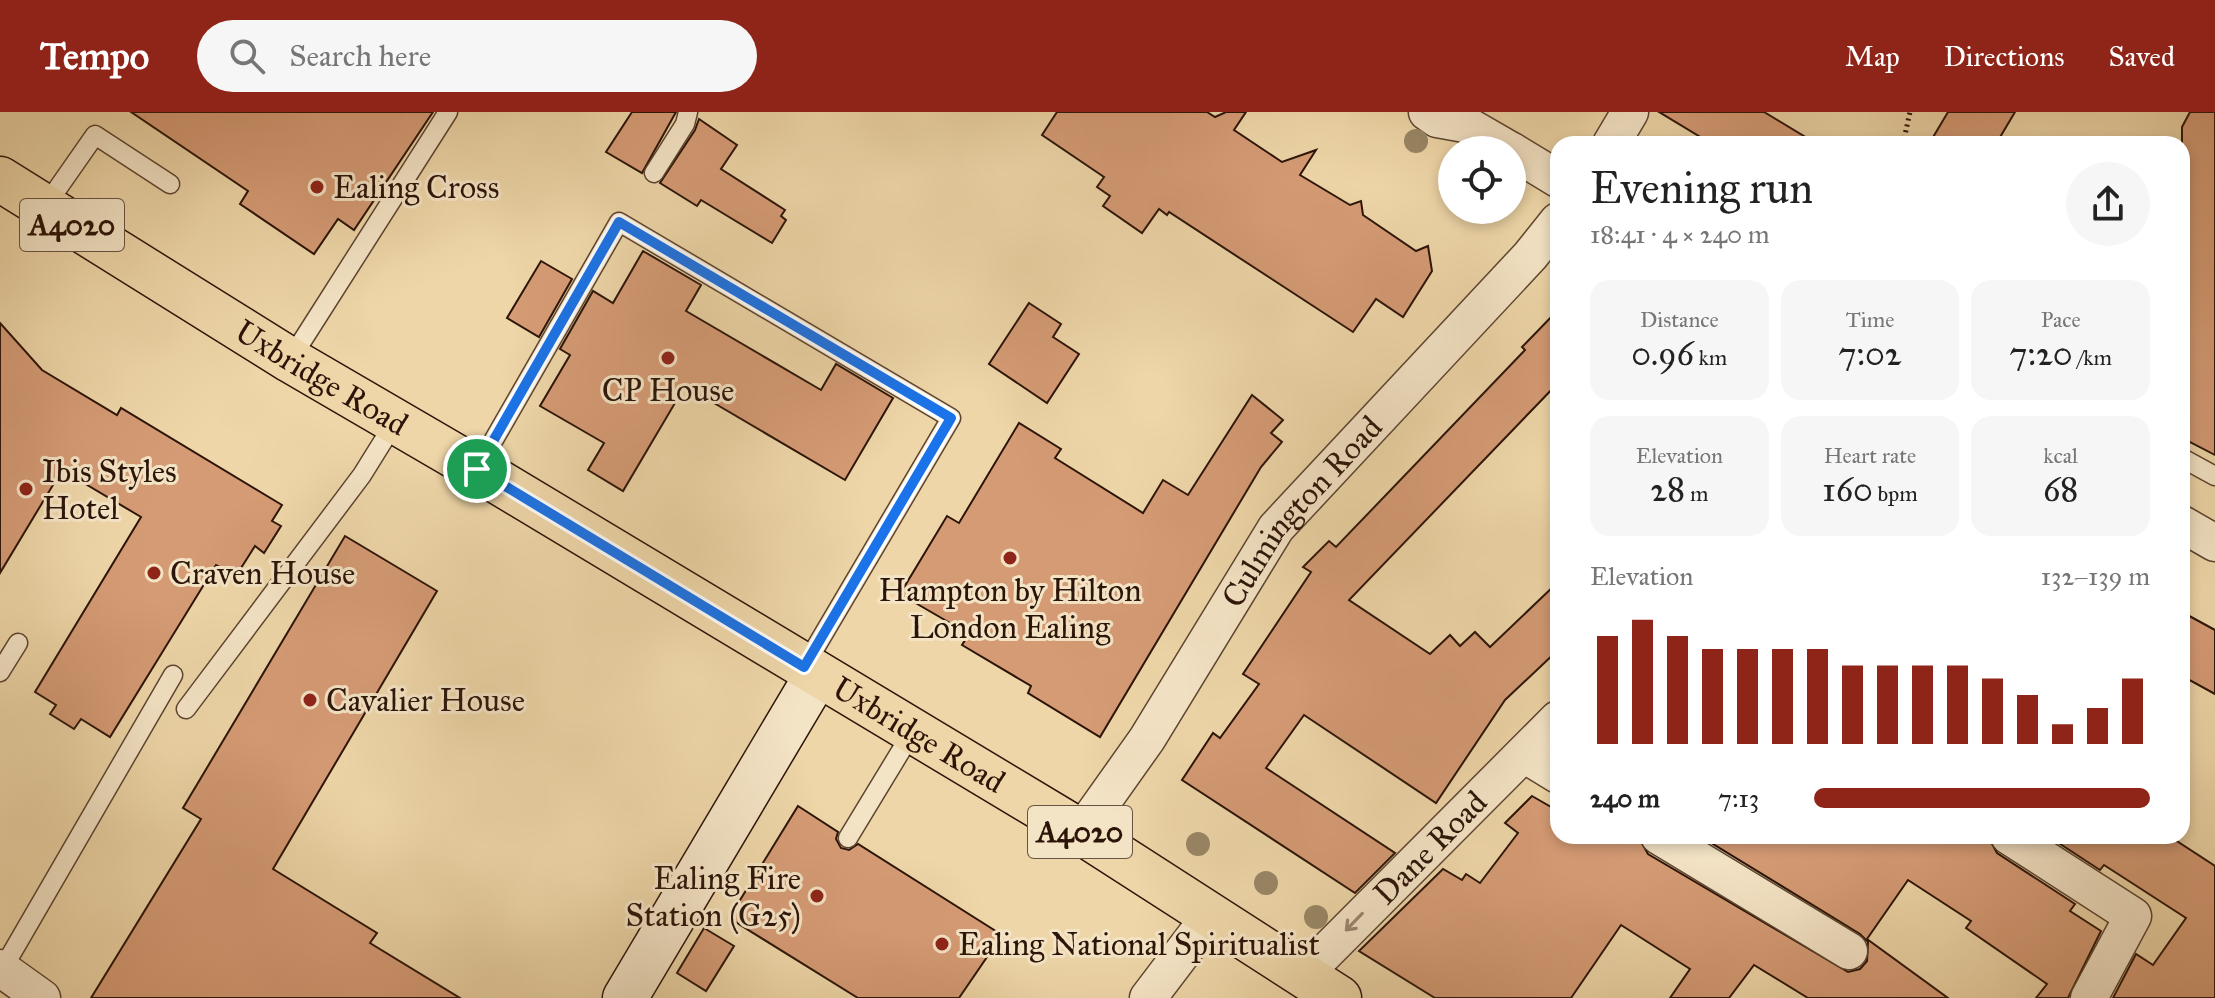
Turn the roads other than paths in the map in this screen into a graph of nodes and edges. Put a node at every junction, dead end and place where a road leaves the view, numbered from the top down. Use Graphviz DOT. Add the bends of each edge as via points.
graph roads {
  1 [pos="448,112"];
  2 [pos="688,112"];
  3 [pos="1630,112"];
  4 [pos="1432,115"];
  5 [pos="1485,136"];
  6 [pos="1616,136"];
  7 [pos="1526,160"];
  8 [pos="654,173"];
  9 [pos="1550,174"];
  10 [pos="0,179"];
  11 [pos="170,184"];
  12 [pos="44,208"];
  13 [pos="1550,231"];
  14 [pos="290,360"];
  15 [pos="395,422"];
  16 [pos="2190,462"];
  17 [pos="477,469"];
  18 [pos="2215,476"];
  19 [pos="2190,529"];
  20 [pos="2215,543"];
  21 [pos="18,643"];
  22 [pos="810,671"];
  23 [pos="0,672"];
  24 [pos="173,675"];
  25 [pos="186,709"];
  26 [pos="1550,727"];
  27 [pos="913,731"];
  28 [pos="1524,754"];
  29 [pos="1550,770"];
  30 [pos="1081,832"];
  31 [pos="848,838"];
  32 [pos="1672,844"];
  33 [pos="2021,844"];
  34 [pos="1211,915"];
  35 [pos="1849,951"];
  36 [pos="1,969"];
  37 [pos="1303,975"];
  38 [pos="636,994"];
  39 [pos="42,998"];
  40 [pos="1148,998"];
  41 [pos="1339,998"];
  42 [pos="2089,998"];
  1 -- 14 [label="lane"];
  2 -- 8 [label="lane"];
  3 -- 6 [label="street"];
  4 -- 5 [label="street"];
  7 -- 9 [label="street"];
  10 -- 12 [label="main road, Uxbridge Road / A4020"];
  11 -- 12 [label="lane" via="95,135"];
  12 -- 14 [label="main road, Uxbridge Road / A4020"];
  13 -- 30 [label="street, Culmington Road" via="1276,528 1147,739"];
  14 -- 15 [label="main road, Uxbridge Road / A4020"];
  15 -- 17 [label="main road, Uxbridge Road / A4020"];
  15 -- 25 [label="lane" via="362,475"];
  16 -- 18 [label="lane"];
  17 -- 22 [label="main road, Uxbridge Road / A4020"];
  17 -- 22 [label="lane" via="619,222 951,418"];
  19 -- 20 [label="street"];
  21 -- 23 [label="lane"];
  22 -- 27 [label="main road, Uxbridge Road / A4020"];
  22 -- 38 [label="street"];
  24 -- 36 [label="lane"];
  26 -- 28 [label="street, Dane Road"];
  27 -- 30 [label="main road, Uxbridge Road / A4020"];
  27 -- 31 [label="lane"];
  28 -- 29 [label="street"];
  28 -- 37 [label="street, Dane Road, one-way"];
  30 -- 34 [label="main road, Uxbridge Road / A4020"];
  32 -- 35 [label="street"];
  33 -- 42 [label="street" via="2133,916"];
  34 -- 37 [label="main road, Uxbridge Road / A4020"];
  34 -- 40 [label="street"];
  36 -- 39 [label="street"];
  37 -- 41 [label="main road, Uxbridge Road / A4020"];
}
